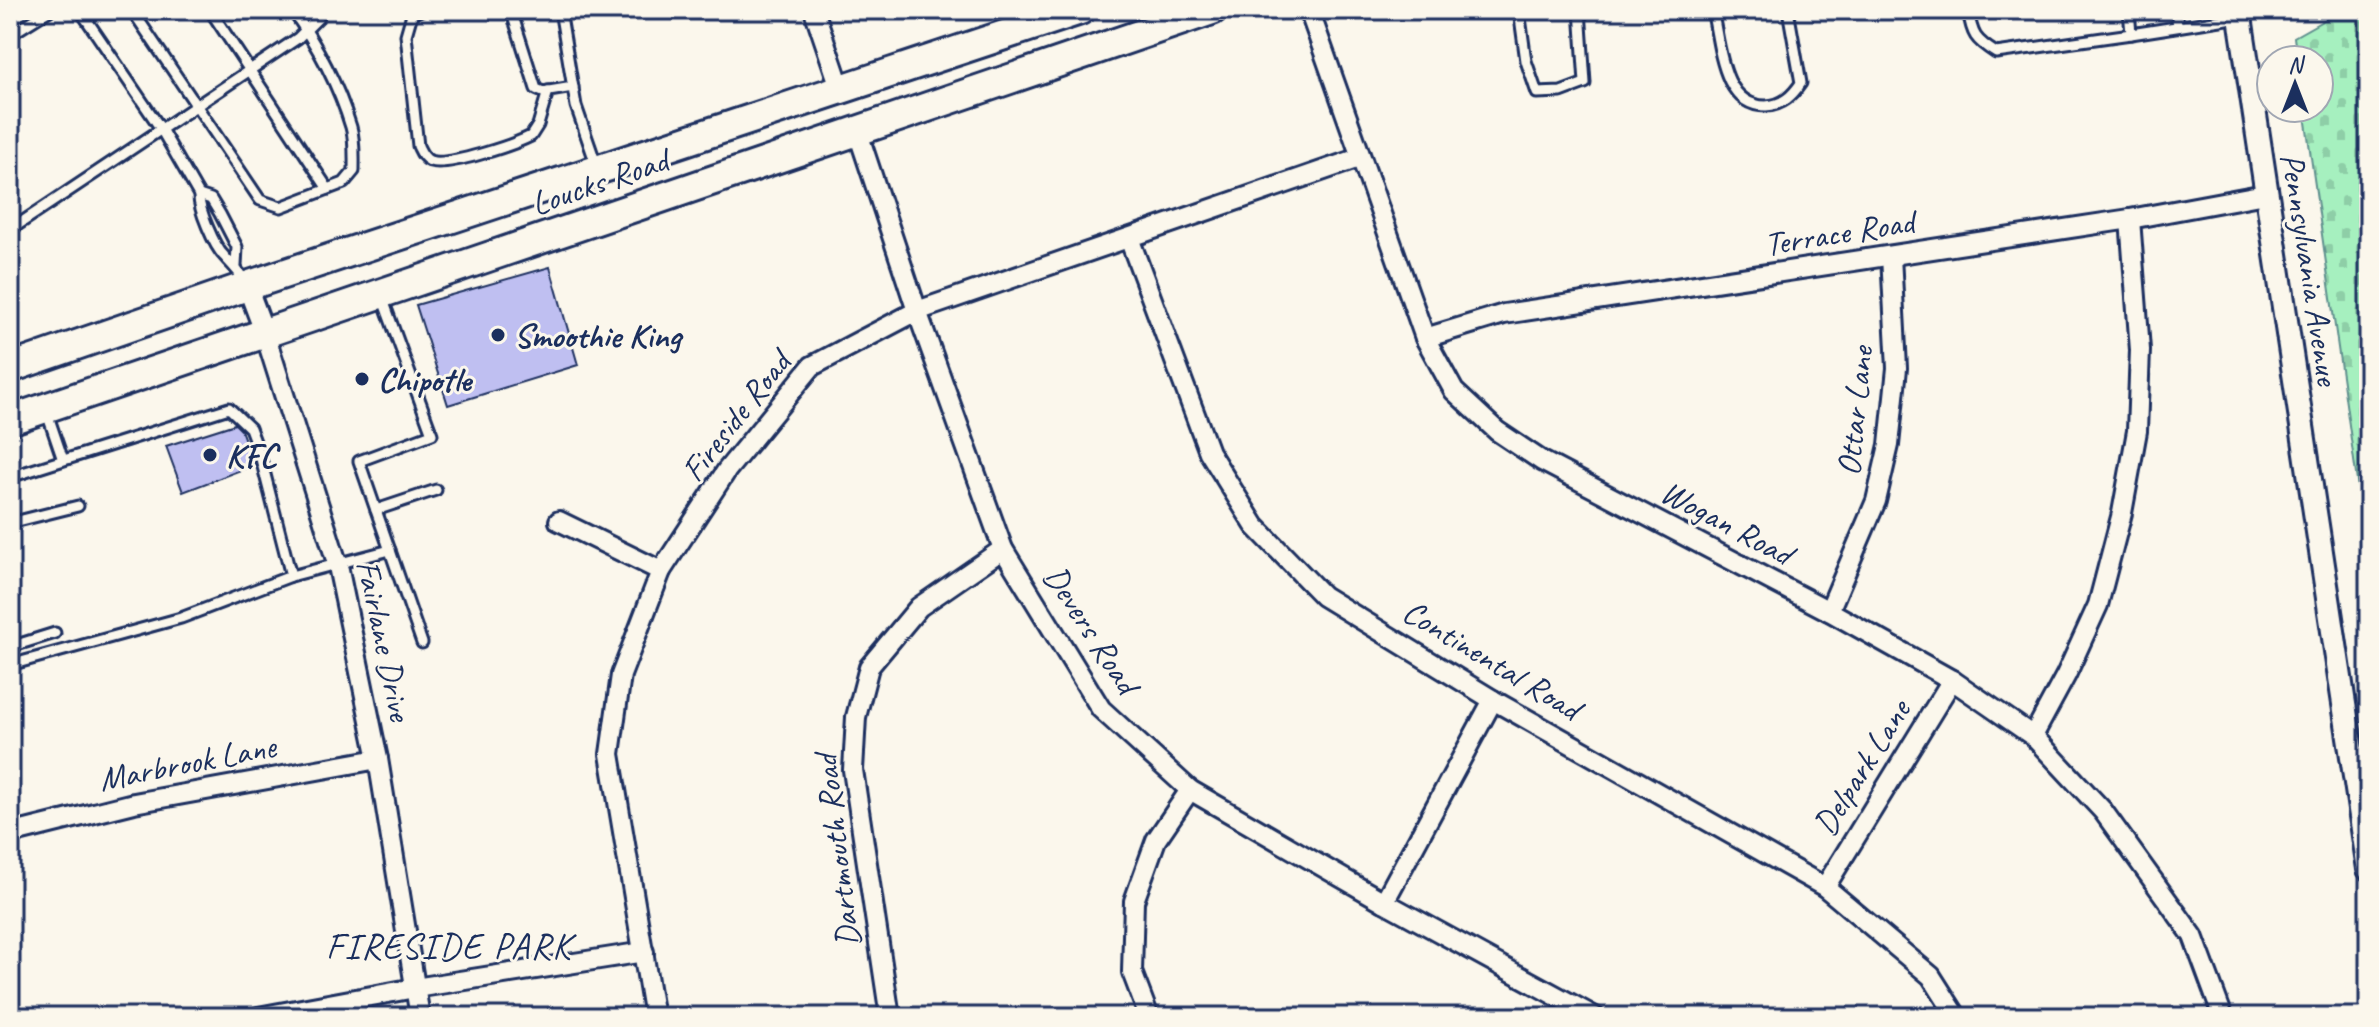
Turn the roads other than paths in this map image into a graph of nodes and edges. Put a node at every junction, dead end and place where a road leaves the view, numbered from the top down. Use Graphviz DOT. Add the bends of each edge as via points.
graph roads {
  1 [pos="50,10"];
  2 [pos="80,10"];
  3 [pos="132,10"];
  4 [pos="210,10"];
  5 [pos="292,10"];
  6 [pos="321,10"];
  7 [pos="421,10"];
  8 [pos="511,10"];
  9 [pos="560,10"];
  10 [pos="814,10"];
  11 [pos="1080,10"];
  12 [pos="1212,10"];
  13 [pos="1309,10"];
  14 [pos="1519,10"];
  15 [pos="1580,10"];
  16 [pos="1712,10"];
  17 [pos="1788,10"];
  18 [pos="1968,10"];
  19 [pos="2129,10"];
  20 [pos="2176,10"];
  21 [pos="2266,10"];
  22 [pos="2239,14"];
  23 [pos="2178,26"];
  24 [pos="307,30"];
  25 [pos="2131,34"];
  26 [pos="10,35"];
  27 [pos="251,70"];
  28 [pos="573,87"];
  29 [pos="841,90"];
  30 [pos="548,91"];
  31 [pos="196,106"];
  32 [pos="161,129"];
  33 [pos="857,130"];
  34 [pos="1359,158"];
  35 [pos="598,171"];
  36 [pos="328,189"];
  37 [pos="2265,194"];
  38 [pos="199,195"];
  39 [pos="2130,219"];
  40 [pos="10,230"];
  41 [pos="1129,238"];
  42 [pos="1891,256"];
  43 [pos="242,276"];
  44 [pos="381,294"];
  45 [pos="917,311"];
  46 [pos="265,334"];
  47 [pos="1425,338"];
  48 [pos="10,368"];
  49 [pos="45,408"];
  50 [pos="10,420"];
  51 [pos="63,460"];
  52 [pos="10,477"];
  53 [pos="436,490"];
  54 [pos="78,506"];
  55 [pos="376,510"];
  56 [pos="559,521"];
  57 [pos="15,522"];
  58 [pos="1003,549"];
  59 [pos="390,550"];
  60 [pos="338,566"];
  61 [pos="661,571"];
  62 [pos="291,576"];
  63 [pos="1829,611"];
  64 [pos="55,633"];
  65 [pos="422,643"];
  66 [pos="10,647"];
  67 [pos="10,665"];
  68 [pos="1952,680"];
  69 [pos="1493,700"];
  70 [pos="2033,736"];
  71 [pos="378,759"];
  72 [pos="1190,790"];
  73 [pos="10,834"];
  74 [pos="2369,869"];
  75 [pos="1825,887"];
  76 [pos="1384,902"];
  77 [pos="644,952"];
  78 [pos="415,988"];
  79 [pos="258,1017"];
  80 [pos="420,1017"];
  81 [pos="654,1017"];
  82 [pos="890,1017"];
  83 [pos="1149,1017"];
  84 [pos="1595,1017"];
  85 [pos="1957,1017"];
  86 [pos="2223,1017"];
  1 -- 26 [label="lane"];
  2 -- 32 [label="lane"];
  3 -- 31 [label="lane"];
  4 -- 27 [label="lane"];
  5 -- 24 [label="lane"];
  6 -- 24 [label="lane"];
  7 -- 30 [label="lane" via="412,14 406,35 418,146 429,161 454,160 531,136"];
  8 -- 30 [label="lane" via="536,89"];
  9 -- 28 [label="lane"];
  10 -- 29 [label="street"];
  11 -- 29 [label="highway, Loucks Road"];
  12 -- 33 [label="highway, Loucks Road"];
  13 -- 34 [label="street, Wogan Road"];
  14 -- 15 [label="lane" via="1537,93 1585,83"];
  16 -- 17 [label="lane" via="1735,93 1767,106 1791,98 1801,83"];
  18 -- 25 [label="lane" via="1971,31 1996,53"];
  19 -- 25 [label="lane"];
  20 -- 23 [label="lane"];
  21 -- 22 [label="lane"];
  22 -- 23 [label="lane"];
  22 -- 37 [label="street, Pennsylvania Avenue"];
  23 -- 25 [label="lane"];
  24 -- 27 [label="lane"];
  24 -- 36 [label="lane" via="353,130 354,171 344,183"];
  27 -- 31 [label="lane"];
  27 -- 36 [label="lane"];
  28 -- 30 [label="lane"];
  28 -- 35 [label="lane"];
  29 -- 35 [label="highway, Loucks Road"];
  31 -- 32 [label="lane"];
  31 -- 36 [label="lane" via="260,200 281,207"];
  32 -- 38 [label="lane"];
  32 -- 40 [label="lane"];
  33 -- 44 [label="highway, Loucks Road"];
  33 -- 45 [label="street, Devers Road"];
  34 -- 41 [label="street, Fireside Road"];
  34 -- 47 [label="street, Wogan Road"];
  35 -- 43 [label="highway, Loucks Road"];
  37 -- 39 [label="street, Terrace Road"];
  37 -- 74 [label="street, Pennsylvania Avenue"];
  38 -- 43 [label="lane" via="198,205 223,255"];
  38 -- 43 [label="lane" via="211,199 220,214 237,247"];
  39 -- 42 [label="street, Terrace Road"];
  39 -- 70 [label="street" via="2140,350 2137,431 2122,513 2098,605"];
  41 -- 45 [label="street, Fireside Road"];
  41 -- 69 [label="street, Continental Road" via="1209,452 1255,526 1323,596"];
  42 -- 47 [label="street, Terrace Road" via="1504,314"];
  42 -- 63 [label="street, Ottar Lane" via="1897,368 1889,445 1876,501"];
  43 -- 46 [label="street, Fairlane Drive"];
  43 -- 48 [label="highway, Loucks Road"];
  44 -- 46 [label="highway, Loucks Road"];
  44 -- 55 [label="lane" via="432,434 359,461"];
  45 -- 58 [label="street, Devers Road"];
  45 -- 61 [label="street, Fireside Road" via="812,366 727,470"];
  46 -- 49 [label="highway, Loucks Road"];
  46 -- 60 [label="street, Fairlane Drive"];
  47 -- 63 [label="street, Wogan Road" via="1454,391 1497,431 1542,461"];
  49 -- 50 [label="highway, Loucks Road"];
  49 -- 51 [label="lane"];
  51 -- 52 [label="lane"];
  51 -- 62 [label="lane" via="229,408 250,428"];
  53 -- 55 [label="lane"];
  54 -- 57 [label="lane"];
  55 -- 59 [label="lane"];
  56 -- 61 [label="street"];
  58 -- 72 [label="street, Devers Road" via="1101,709"];
  58 -- 82 [label="street, Dartmouth Road" via="919,607 869,667 856,717 853,770"];
  59 -- 60 [label="lane"];
  59 -- 65 [label="lane"];
  60 -- 62 [label="lane"];
  60 -- 71 [label="street, Fairlane Drive"];
  61 -- 77 [label="street, Fireside Road" via="621,675 610,754"];
  62 -- 67 [label="lane" via="181,618"];
  63 -- 68 [label="street, Wogan Road"];
  64 -- 66 [label="lane"];
  68 -- 70 [label="street, Wogan Road"];
  68 -- 75 [label="street, Delpark Lane"];
  69 -- 75 [label="street, Continental Road"];
  69 -- 76 [label="street"];
  70 -- 86 [label="street, Wogan Road" via="2103,811 2193,936"];
  71 -- 73 [label="street, Marbrook Lane" via="134,803"];
  71 -- 78 [label="street, Fairlane Drive"];
  72 -- 76 [label="street, Devers Road"];
  72 -- 83 [label="street" via="1156,840 1134,901 1132,972"];
  75 -- 85 [label="street, Continental Road" via="1931,976"];
  76 -- 84 [label="street, Devers Road"];
  77 -- 78 [label="street"];
  77 -- 81 [label="street, Fireside Road"];
  78 -- 79 [label="street"];
  78 -- 80 [label="street, Fairlane Drive"];
}
